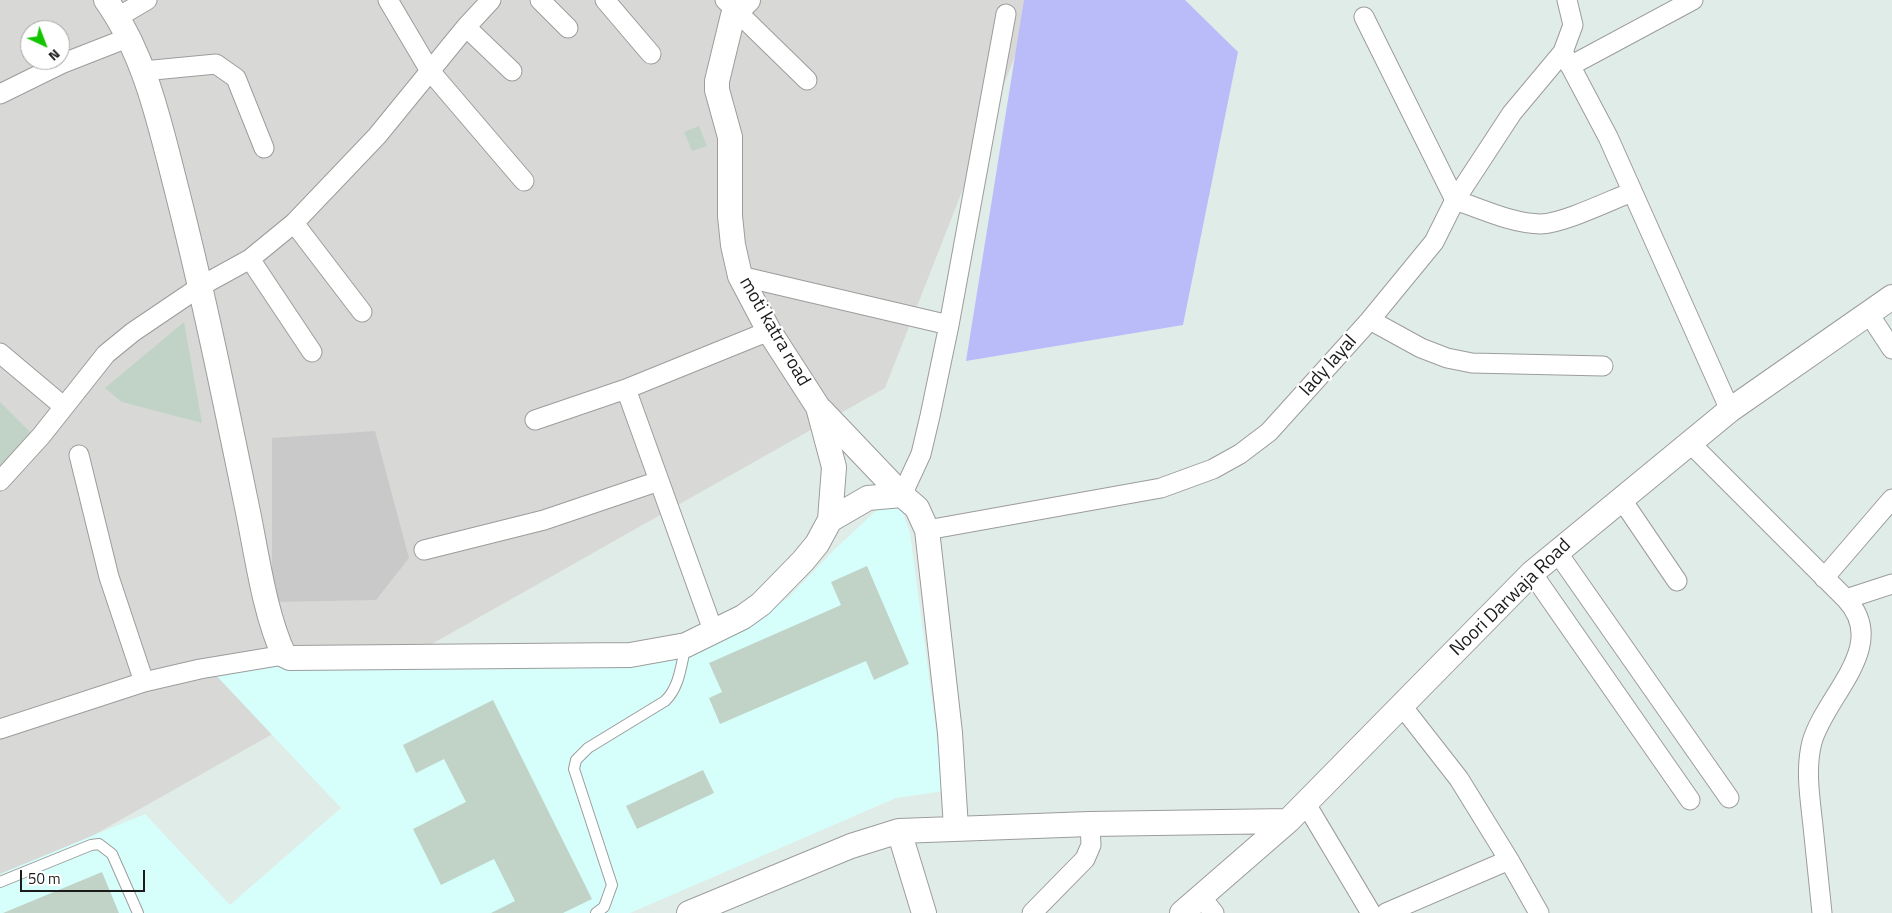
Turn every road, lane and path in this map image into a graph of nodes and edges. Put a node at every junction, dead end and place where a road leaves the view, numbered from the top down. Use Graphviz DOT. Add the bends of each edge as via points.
graph roads {
  1 [pos="147,0"];
  2 [pos="388,0"];
  3 [pos="491,0"];
  4 [pos="540,0"];
  5 [pos="605,0"];
  6 [pos="1567,0"];
  7 [pos="1693,0"];
  8 [pos="737,3"];
  9 [pos="1006,14"];
  10 [pos="1364,17"];
  11 [pos="118,18"];
  12 [pos="466,28"];
  13 [pos="568,28"];
  14 [pos="651,54"];
  15 [pos="1567,59"];
  16 [pos="430,71"];
  17 [pos="512,71"];
  18 [pos="144,72"];
  19 [pos="807,80"];
  20 [pos="0,94"];
  21 [pos="264,148"];
  22 [pos="524,181"];
  23 [pos="1632,192"];
  24 [pos="1455,200"];
  25 [pos="294,223"];
  26 [pos="250,259"];
  27 [pos="740,276"];
  28 [pos="201,286"];
  29 [pos="1892,297"];
  30 [pos="362,312"];
  31 [pos="1868,314"];
  32 [pos="1370,320"];
  33 [pos="950,325"];
  34 [pos="769,331"];
  35 [pos="1892,349"];
  36 [pos="312,352"];
  37 [pos="0,353"];
  38 [pos="1603,366"];
  39 [pos="626,389"];
  40 [pos="63,406"];
  41 [pos="818,407"];
  42 [pos="1730,410"];
  43 [pos="535,420"];
  44 [pos="1690,443"];
  45 [pos="79,455"];
  46 [pos="0,481"];
  47 [pos="659,481"];
  48 [pos="902,495"];
  49 [pos="1892,499"];
  50 [pos="1622,500"];
  51 [pos="830,520"];
  52 [pos="927,530"];
  53 [pos="424,550"];
  54 [pos="1556,552"];
  55 [pos="1532,573"];
  56 [pos="1824,578"];
  57 [pos="1677,582"];
  58 [pos="1892,584"];
  59 [pos="1846,599"];
  60 [pos="714,633"];
  61 [pos="686,645"];
  62 [pos="284,655"];
  63 [pos="144,682"];
  64 [pos="1402,706"];
  65 [pos="0,730"];
  66 [pos="1729,798"];
  67 [pos="1690,800"];
  68 [pos="1306,804"];
  69 [pos="1288,821"];
  70 [pos="1090,824"];
  71 [pos="956,828"];
  72 [pos="899,831"];
  73 [pos="1509,860"];
  74 [pos="0,882"];
  75 [pos="1208,905"];
  76 [pos="138,913"];
  77 [pos="596,913"];
  78 [pos="689,913"];
  79 [pos="924,913"];
  80 [pos="1032,913"];
  81 [pos="1182,913"];
  82 [pos="1371,913"];
  83 [pos="1386,913"];
  84 [pos="1539,913"];
  85 [pos="1822,913"];
  1 -- 11 [label="street"];
  2 -- 16 [label="street"];
  3 -- 12 [label="street"];
  4 -- 13 [label="street"];
  5 -- 14 [label="street"];
  6 -- 15 [label="street, lady layal" via="1573,25"];
  7 -- 15 [label="street"];
  8 -- 19 [label="street"];
  8 -- 27 [label="street, moti katra road" via="722,51 717,90 730,137 730,216"];
  9 -- 33 [label="street"];
  10 -- 24 [label="street"];
  11 -- 18 [label="street"];
  11 -- 20 [label="street" via="61,64"];
  12 -- 16 [label="street"];
  12 -- 17 [label="street"];
  15 -- 23 [label="street" via="1608,137"];
  15 -- 24 [label="street, lady layal" via="1524,96"];
  16 -- 22 [label="street"];
  16 -- 25 [label="street" via="377,136"];
  18 -- 21 [label="street" via="216,64 224,67 236,78"];
  18 -- 28 [label="street"];
  23 -- 24 [label="street" via="1542,224 1525,223"];
  23 -- 42 [label="street"];
  24 -- 32 [label="street, lady layal" via="1434,242"];
  25 -- 26 [label="street"];
  25 -- 30 [label="street"];
  26 -- 28 [label="street"];
  26 -- 36 [label="street"];
  27 -- 33 [label="street"];
  27 -- 34 [label="street, moti katra road"];
  28 -- 40 [label="street" via="106,354"];
  28 -- 62 [label="street" via="265,592"];
  29 -- 31 [label="street, Noori Darwaja Road"];
  31 -- 35 [label="street"];
  31 -- 42 [label="street, Noori Darwaja Road"];
  32 -- 38 [label="street" via="1421,348 1447,358 1472,362"];
  32 -- 52 [label="street, lady layal" via="1269,432 1213,469 1161,488"];
  33 -- 48 [label="street" via="921,454"];
  34 -- 39 [label="street"];
  34 -- 41 [label="street, moti katra road"];
  37 -- 40 [label="street"];
  39 -- 43 [label="street"];
  39 -- 47 [label="street"];
  40 -- 46 [label="street"];
  41 -- 48 [label="street"];
  41 -- 51 [label="street, moti katra road" via="834,467"];
  42 -- 44 [label="street, Noori Darwaja Road"];
  44 -- 50 [label="street, Noori Darwaja Road"];
  44 -- 56 [label="street"];
  45 -- 63 [label="street" via="109,577"];
  47 -- 53 [label="street" via="544,520"];
  47 -- 60 [label="street"];
  48 -- 51 [label="street" via="868,498"];
  48 -- 52 [label="street" via="917,508"];
  49 -- 56 [label="street"];
  50 -- 54 [label="street, Noori Darwaja Road"];
  50 -- 57 [label="street"];
  51 -- 60 [label="street" via="817,544 761,604"];
  52 -- 71 [label="street" via="950,733"];
  54 -- 55 [label="street, Noori Darwaja Road"];
  54 -- 66 [label="street"];
  55 -- 64 [label="street, Noori Darwaja Road"];
  55 -- 67 [label="street"];
  56 -- 59 [label="street"];
  58 -- 59 [label="street"];
  59 -- 85 [label="street" via="1855,608 1863,641 1856,660 1819,724 1812,744 1808,778"];
  60 -- 61 [label="street"];
  61 -- 62 [label="street" via="630,655 290,658"];
  61 -- 77 [label="lane" via="671,696 588,748 576,760 574,769 612,885 604,907"];
  62 -- 63 [label="street"];
  63 -- 65 [label="street"];
  64 -- 68 [label="street, Noori Darwaja Road"];
  64 -- 73 [label="street" via="1459,778"];
  68 -- 69 [label="street, Noori Darwaja Road"];
  68 -- 82 [label="street"];
  69 -- 70 [label="street"];
  69 -- 75 [label="street, Noori Darwaja Road"];
  70 -- 71 [label="street"];
  70 -- 80 [label="street" via="1091,845 1085,859"];
  71 -- 72 [label="street"];
  72 -- 78 [label="street" via="851,846"];
  72 -- 79 [label="street"];
  73 -- 83 [label="street"];
  73 -- 84 [label="street"];
  74 -- 76 [label="lane" via="99,844 112,854"];
  75 -- 81 [label="street, Noori Darwaja Road"];
}
